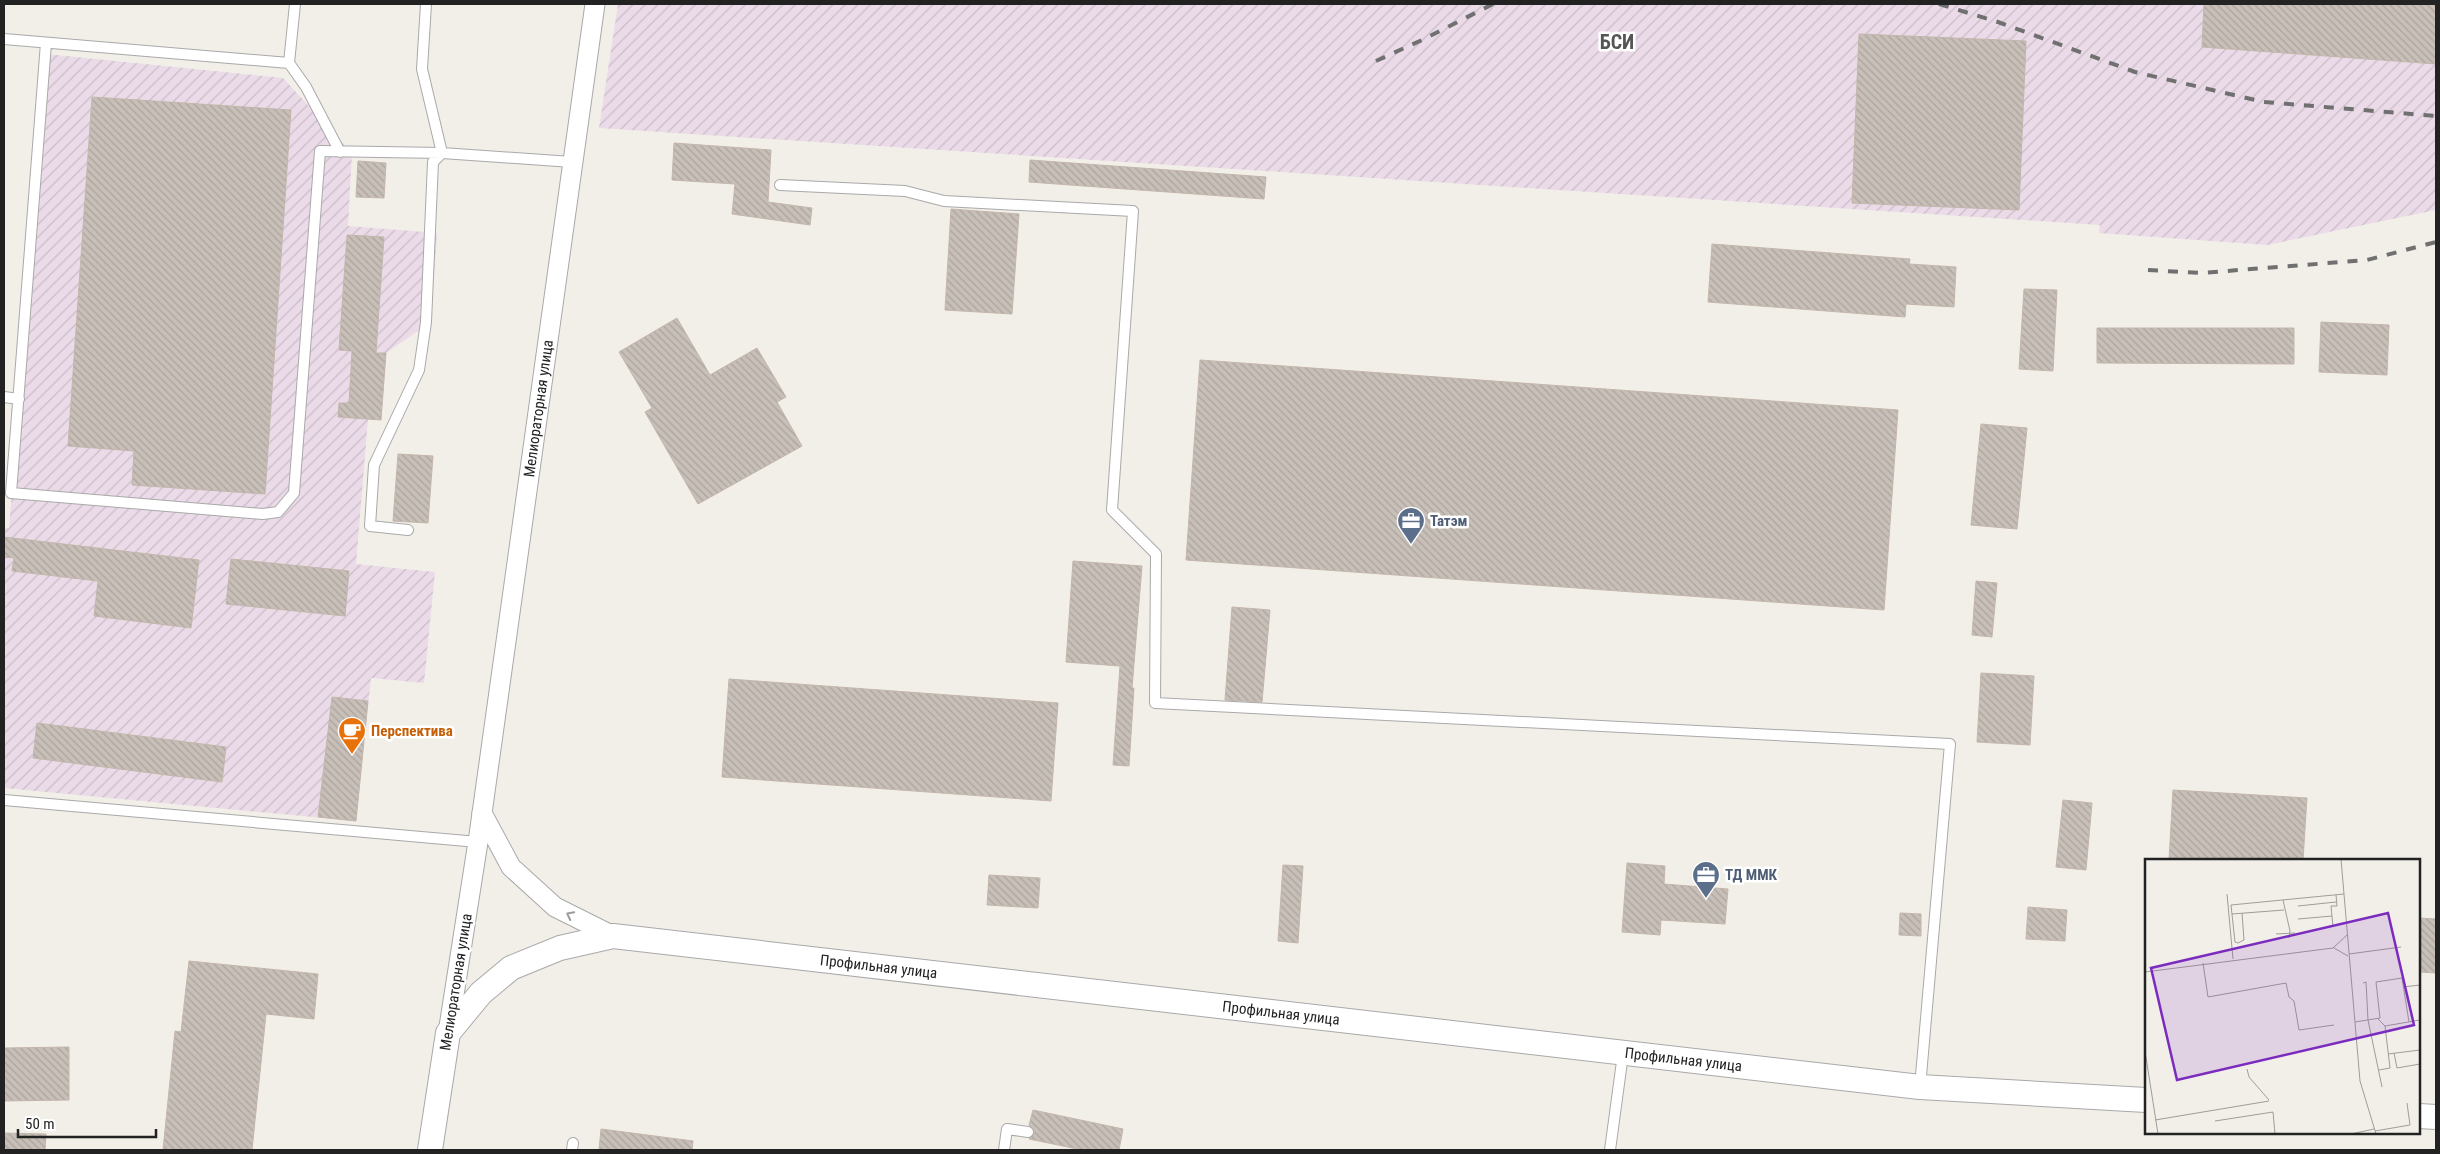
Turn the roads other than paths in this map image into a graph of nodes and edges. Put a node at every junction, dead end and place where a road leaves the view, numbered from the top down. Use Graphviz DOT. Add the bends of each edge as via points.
graph roads {
  1 [pos="294,4"];
  2 [pos="426,4"];
  3 [pos="595,4"];
  4 [pos="4,39"];
  5 [pos="46,43"];
  6 [pos="289,62"];
  7 [pos="340,152"];
  8 [pos="442,153"];
  9 [pos="572,162"];
  10 [pos="780,185"];
  11 [pos="4,397"];
  12 [pos="20,399"];
  13 [pos="408,530"];
  14 [pos="4,800"];
  15 [pos="482,813"];
  16 [pos="478,842"];
  17 [pos="613,936"];
  18 [pos="448,1033"];
  19 [pos="1623,1054"];
  20 [pos="1920,1087"];
  21 [pos="2145,1100"];
  22 [pos="2420,1116"];
  23 [pos="2436,1117"];
  24 [pos="1028,1132"];
  25 [pos="430,1150"];
  26 [pos="1004,1150"];
  27 [pos="1610,1150"];
  1 -- 6 [label="lane"];
  2 -- 8 [label="lane" via="422,69"];
  3 -- 9 [label="street, Мелиораторная улица"];
  4 -- 5 [label="lane"];
  5 -- 6 [label="lane"];
  5 -- 12 [label="lane"];
  6 -- 7 [label="lane"];
  7 -- 8 [label="lane"];
  7 -- 12 [label="lane" via="320,152 294,493 278,512 263,514 11,493"];
  8 -- 9 [label="lane"];
  8 -- 13 [label="lane" via="433,162 426,322 419,370 374,465 370,526"];
  9 -- 15 [label="street, Мелиораторная улица"];
  10 -- 20 [label="lane" via="905,191 944,201 1133,211 1112,510 1156,554 1155,703 1950,744"];
  11 -- 12 [label="lane"];
  14 -- 16 [label="lane"];
  15 -- 16 [label="street, Мелиораторная улица"];
  17 -- 15 [label="street, one-way" via="555,907 511,866"];
  16 -- 18 [label="street, Мелиораторная улица"];
  17 -- 18 [label="street, Профильная улица" via="560,948 511,968 481,993"];
  17 -- 19 [label="street, Профильная улица"];
  18 -- 25 [label="street, Мелиораторная улица"];
  19 -- 20 [label="street, Профильная улица"];
  19 -- 27 [label="lane"];
  20 -- 21 [label="street, Профильная улица"];
  22 -- 23 [label="street"];
  24 -- 26 [label="lane" via="1007,1129"];
}
